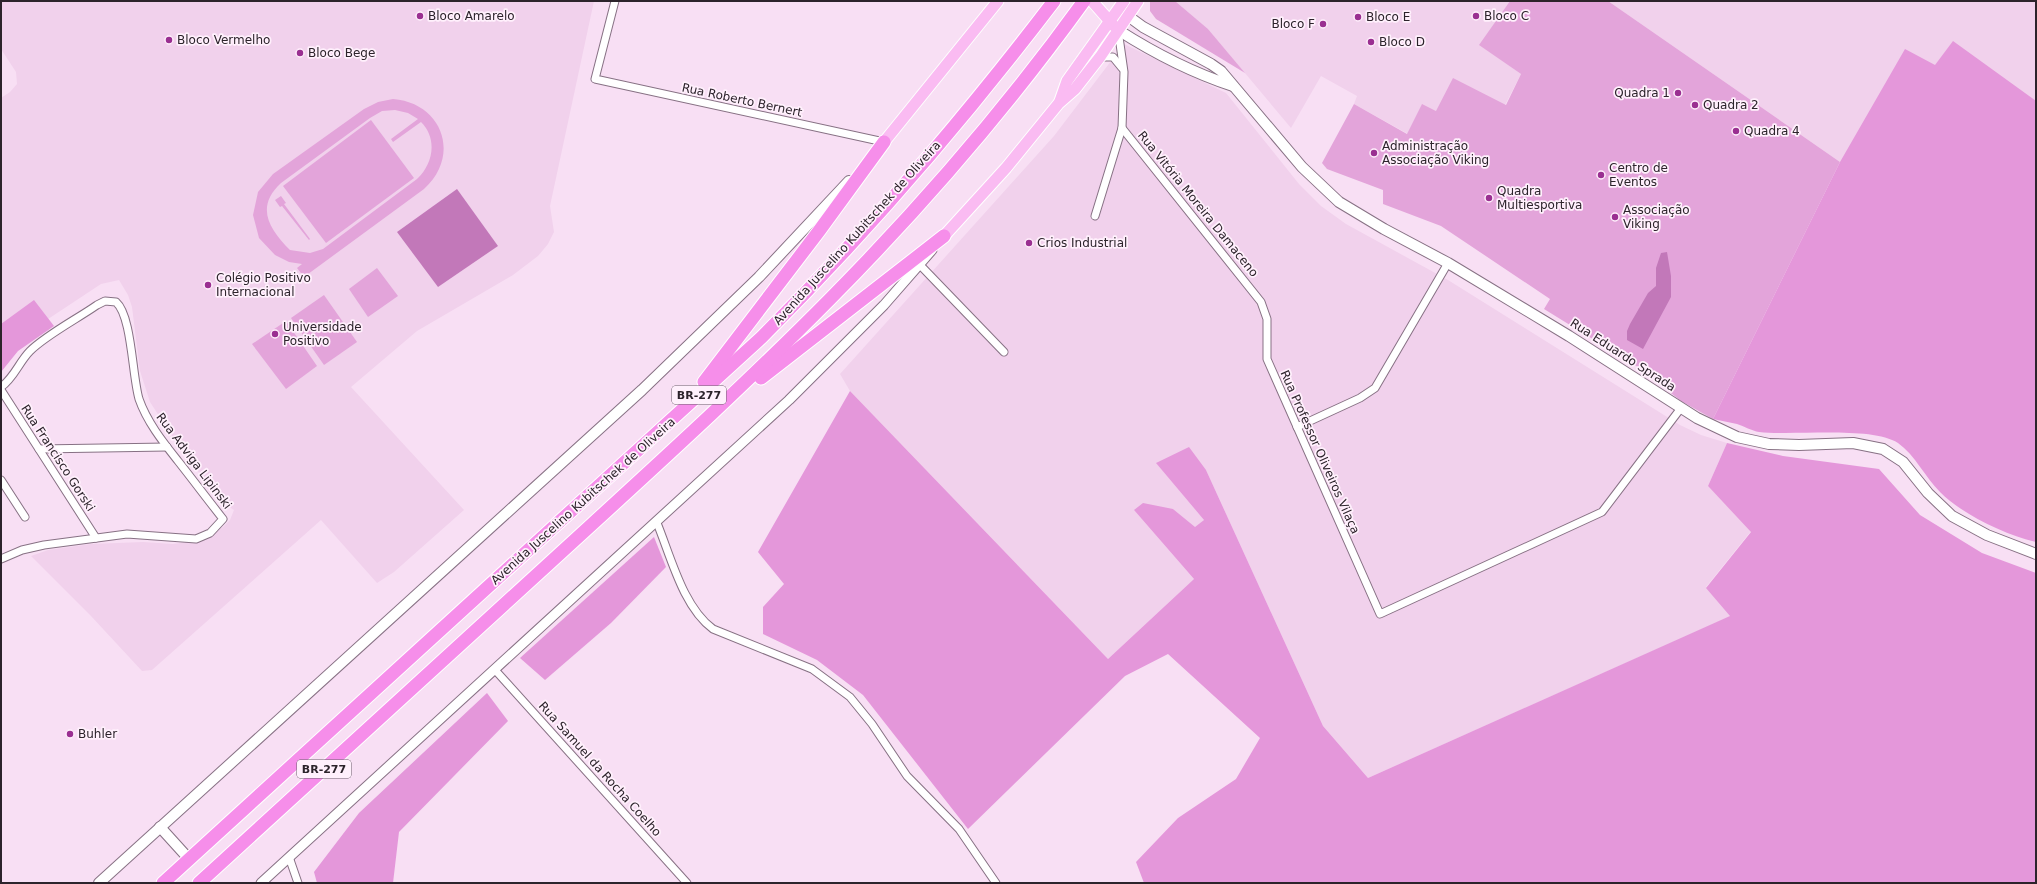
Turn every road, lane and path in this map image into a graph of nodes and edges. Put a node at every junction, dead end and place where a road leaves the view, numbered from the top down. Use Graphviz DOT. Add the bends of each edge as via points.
graph roads {
  1 [pos="615,1"];
  2 [pos="998,1"];
  3 [pos="1054,1"];
  4 [pos="1084,1"];
  5 [pos="1092,1"];
  6 [pos="1138,1"];
  7 [pos="1119,3"];
  8 [pos="1128,16"];
  9 [pos="1109,22"];
  10 [pos="1118,30"];
  11 [pos="1100,57"];
  12 [pos="1124,72"];
  13 [pos="1235,87"];
  14 [pos="1059,103"];
  15 [pos="1122,128"];
  16 [pos="884,142"];
  17 [pos="1095,216"];
  18 [pos="944,236"];
  19 [pos="1448,263"];
  20 [pos="920,265"];
  21 [pos="1257,295"];
  22 [pos="1004,352"];
  23 [pos="1,389"];
  24 [pos="1681,408"];
  25 [pos="682,411"];
  26 [pos="1297,427"];
  27 [pos="167,447"];
  28 [pos="39,449"];
  29 [pos="643,477"];
  30 [pos="1,480"];
  31 [pos="25,517"];
  32 [pos="657,523"];
  33 [pos="96,538"];
  34 [pos="1,550"];
  35 [pos="2036,554"];
  36 [pos="3,558"];
  37 [pos="496,671"];
  38 [pos="160,827"];
  39 [pos="289,857"];
  40 [pos="189,859"];
  41 [pos="99,883"];
  42 [pos="163,883"];
  43 [pos="199,883"];
  44 [pos="262,883"];
  45 [pos="298,883"];
  46 [pos="687,883"];
  47 [pos="996,883"];
  1 -- 16 [label="street, Rua Roberto Bernert" via="595,79"];
  2 -- 16 [label="main road"];
  3 -- 25 [label="highway, Avenida Juscelino Kubitschek de Oliveira / BR-277" via="932,152 841,254 762,337"];
  4 -- 29 [label="highway, Avenida Juscelino Kubitschek de Oliveira / BR-277" via="971,144 871,257 762,366"];
  5 -- 9 [label="main road"];
  6 -- 8 [label="main road"];
  7 -- 8 [label="main road, Rua Eduardo Sprada"];
  7 -- 9 [label="main road"];
  8 -- 10 [label="main road"];
  8 -- 13 [label="main road, Rua Eduardo Sprada" via="1143,27 1211,64"];
  9 -- 10 [label="main road"];
  9 -- 14 [label="main road" via="1067,81"];
  10 -- 11 [label="main road"];
  10 -- 12 [label="street"];
  10 -- 13 [label="main road" via="1204,76"];
  11 -- 12 [label="street" via="1113,57"];
  11 -- 14 [label="main road"];
  12 -- 15 [label="street"];
  13 -- 19 [label="main road, Rua Eduardo Sprada" via="1302,168 1339,202"];
  14 -- 18 [label="main road" via="1006,168"];
  15 -- 17 [label="street"];
  15 -- 21 [label="street, Rua Vitória Moreira Damaceno"];
  16 -- 25 [label="highway"];
  16 -- 38 [label="main road" via="759,277 651,381"];
  18 -- 20 [label="street"];
  18 -- 29 [label="highway" via="774,367"];
  19 -- 24 [label="main road, Rua Eduardo Sprada"];
  19 -- 26 [label="street" via="1375,388 1360,398"];
  20 -- 22 [label="street"];
  20 -- 32 [label="street" via="795,395"];
  21 -- 26 [label="street, Rua Professor Oliveiros Vilaça" via="1267,319 1267,359"];
  23 -- 27 [label="street, Rua Adviga Lipinski" via="22,360 36,346 100,303 116,302 126,320 133,375 140,400 150,423"];
  23 -- 28 [label="street, Rua Francisco Gorski"];
  24 -- 26 [label="street, Rua Professor Oliveiros Vilaça" via="1602,512 1380,614"];
  24 -- 35 [label="main road, Rua Eduardo Sprada" via="1720,431 1752,441 1785,445 1854,443 1883,449 1903,462 1928,493 1952,516 1987,535"];
  25 -- 40 [label="highway, Avenida Juscelino Kubitschek de Oliveira / BR-277"];
  27 -- 28 [label="street"];
  27 -- 33 [label="street, Rua Adviga Lipinski" via="223,519 210,533 196,539 131,534"];
  28 -- 33 [label="street, Rua Francisco Gorski"];
  29 -- 43 [label="highway, Avenida Juscelino Kubitschek de Oliveira / BR-277"];
  30 -- 31 [label="street"];
  32 -- 37 [label="street"];
  32 -- 47 [label="street" via="687,597 702,621 713,629 812,669 850,697 872,724 907,776 959,829"];
  33 -- 36 [label="street" via="32,547"];
  34 -- 36 [label="street"];
  37 -- 39 [label="street"];
  37 -- 46 [label="street, Rua Samuel da Rocha Coelho"];
  38 -- 40 [label="main road"];
  38 -- 41 [label="main road"];
  39 -- 44 [label="street"];
  39 -- 45 [label="street"];
  40 -- 42 [label="highway, Avenida Juscelino Kubitschek de Oliveira / BR-277"];
}
